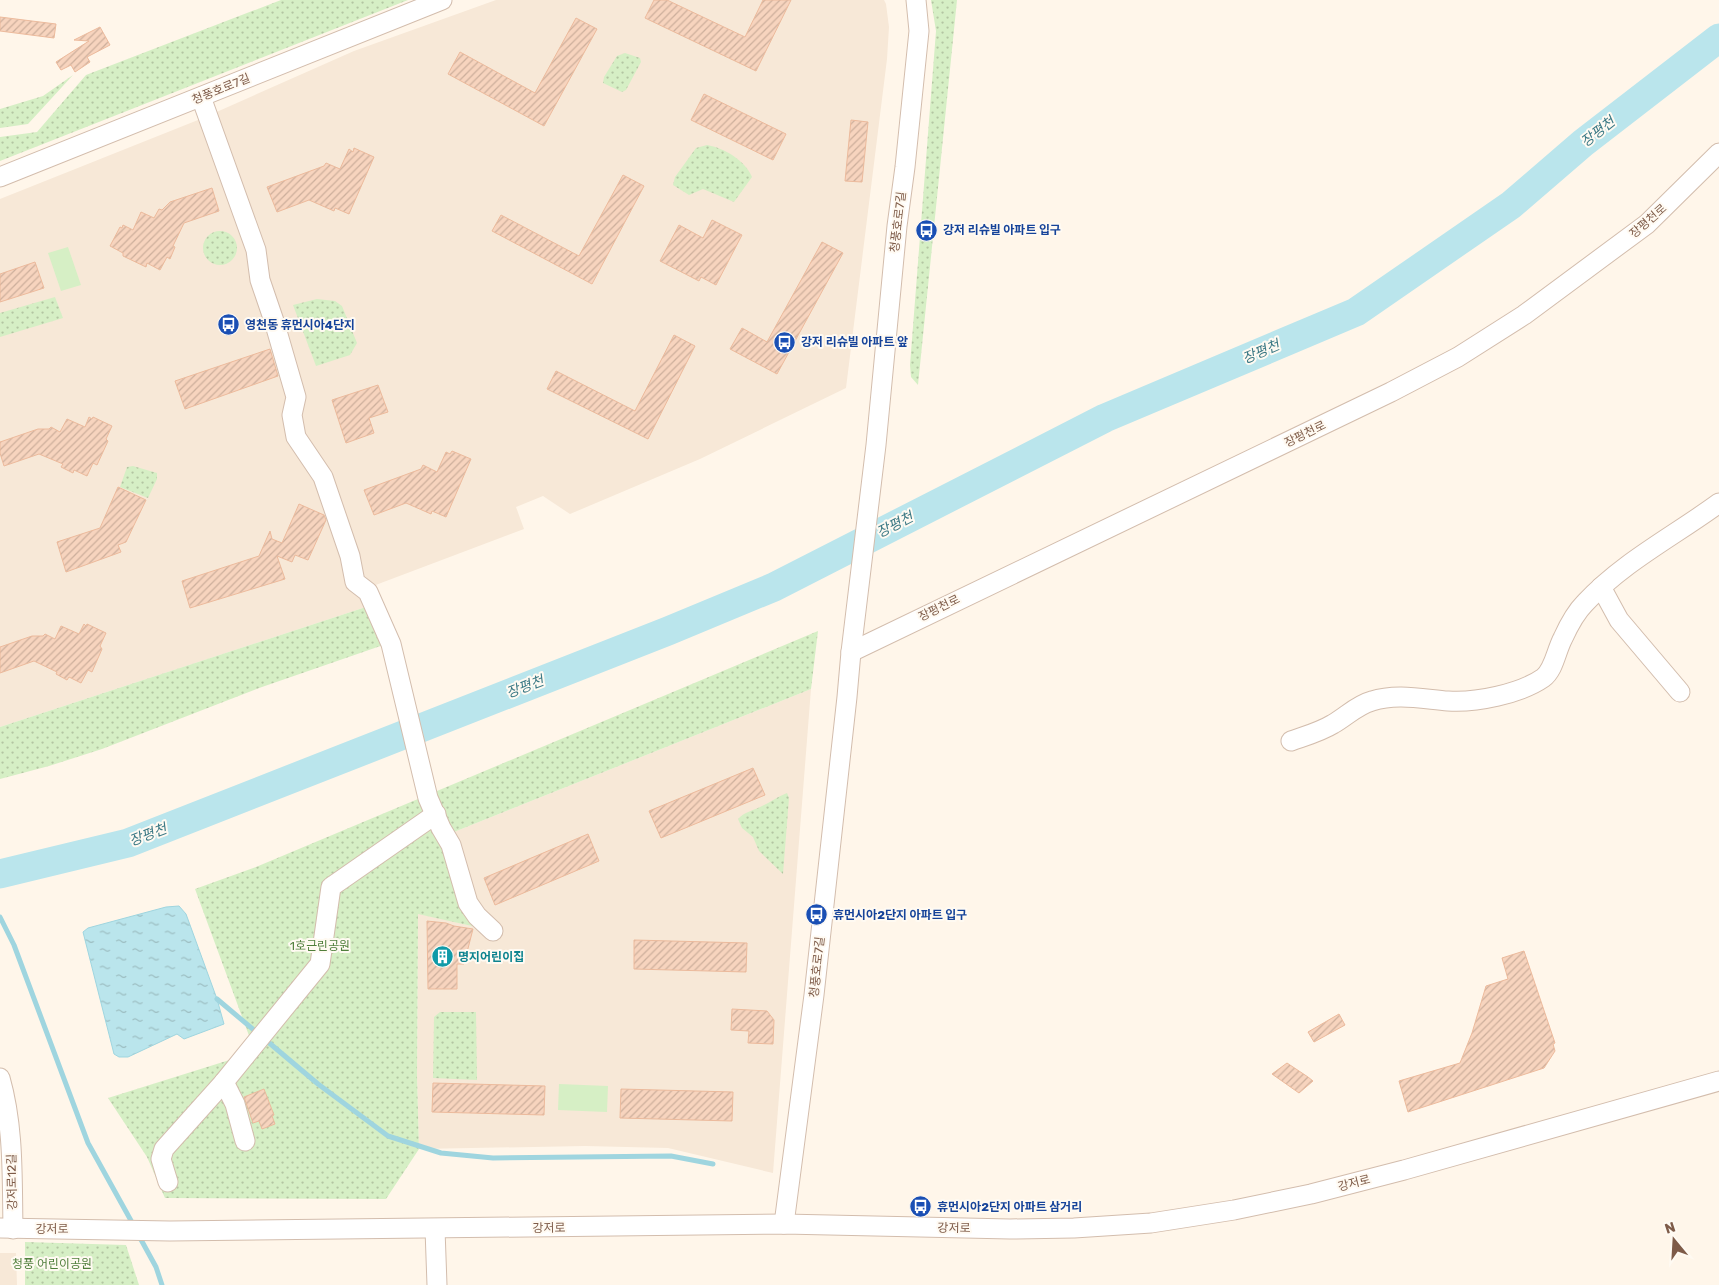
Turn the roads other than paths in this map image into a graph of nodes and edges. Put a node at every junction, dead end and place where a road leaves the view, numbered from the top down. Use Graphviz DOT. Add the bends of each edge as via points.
graph roads {
  1 [pos="442,0"];
  2 [pos="916,0"];
  3 [pos="200,97"];
  4 [pos="1719,153"];
  5 [pos="0,177"];
  6 [pos="1719,504"];
  7 [pos="1601,587"];
  8 [pos="851,652"];
  9 [pos="1680,692"];
  10 [pos="1291,741"];
  11 [pos="432,806"];
  12 [pos="493,931"];
  13 [pos="0,1078"];
  14 [pos="1719,1081"];
  15 [pos="224,1082"];
  16 [pos="245,1142"];
  17 [pos="168,1182"];
  18 [pos="784,1224"];
  19 [pos="7,1228"];
  20 [pos="435,1229"];
  21 [pos="437,1285"];
  1 -- 3 [label="street, 청풍호로7길"];
  2 -- 8 [label="street, 청풍호로7길" via="919,31"];
  3 -- 5 [label="street, 청풍호로7길"];
  3 -- 11 [label="street" via="256,250 260,280 296,397 292,415 296,437 323,477 345,540 354,582 368,592 390,644"];
  4 -- 8 [label="street, 장평천로" via="1647,224 1524,314 1458,357"];
  6 -- 7 [label="street" via="1639,556"];
  7 -- 9 [label="street" via="1619,620"];
  7 -- 10 [label="street" via="1584,604 1563,638 1549,672 1529,685 1471,702 1408,697 1373,700 1314,734"];
  8 -- 18 [label="street, 청풍호로7길" via="814,994"];
  11 -- 12 [label="street" via="451,845 468,903"];
  11 -- 15 [label="street" via="331,887 320,964"];
  13 -- 19 [label="street, 강저로12길" via="12,1148"];
  14 -- 18 [label="street, 강저로" via="1311,1194 1151,1223 1010,1230"];
  15 -- 16 [label="street" via="235,1104"];
  15 -- 17 [label="street" via="164,1149 161,1159"];
  18 -- 20 [label="street, 강저로"];
  19 -- 20 [label="street, 강저로" via="170,1231"];
  20 -- 21 [label="street"];
}
